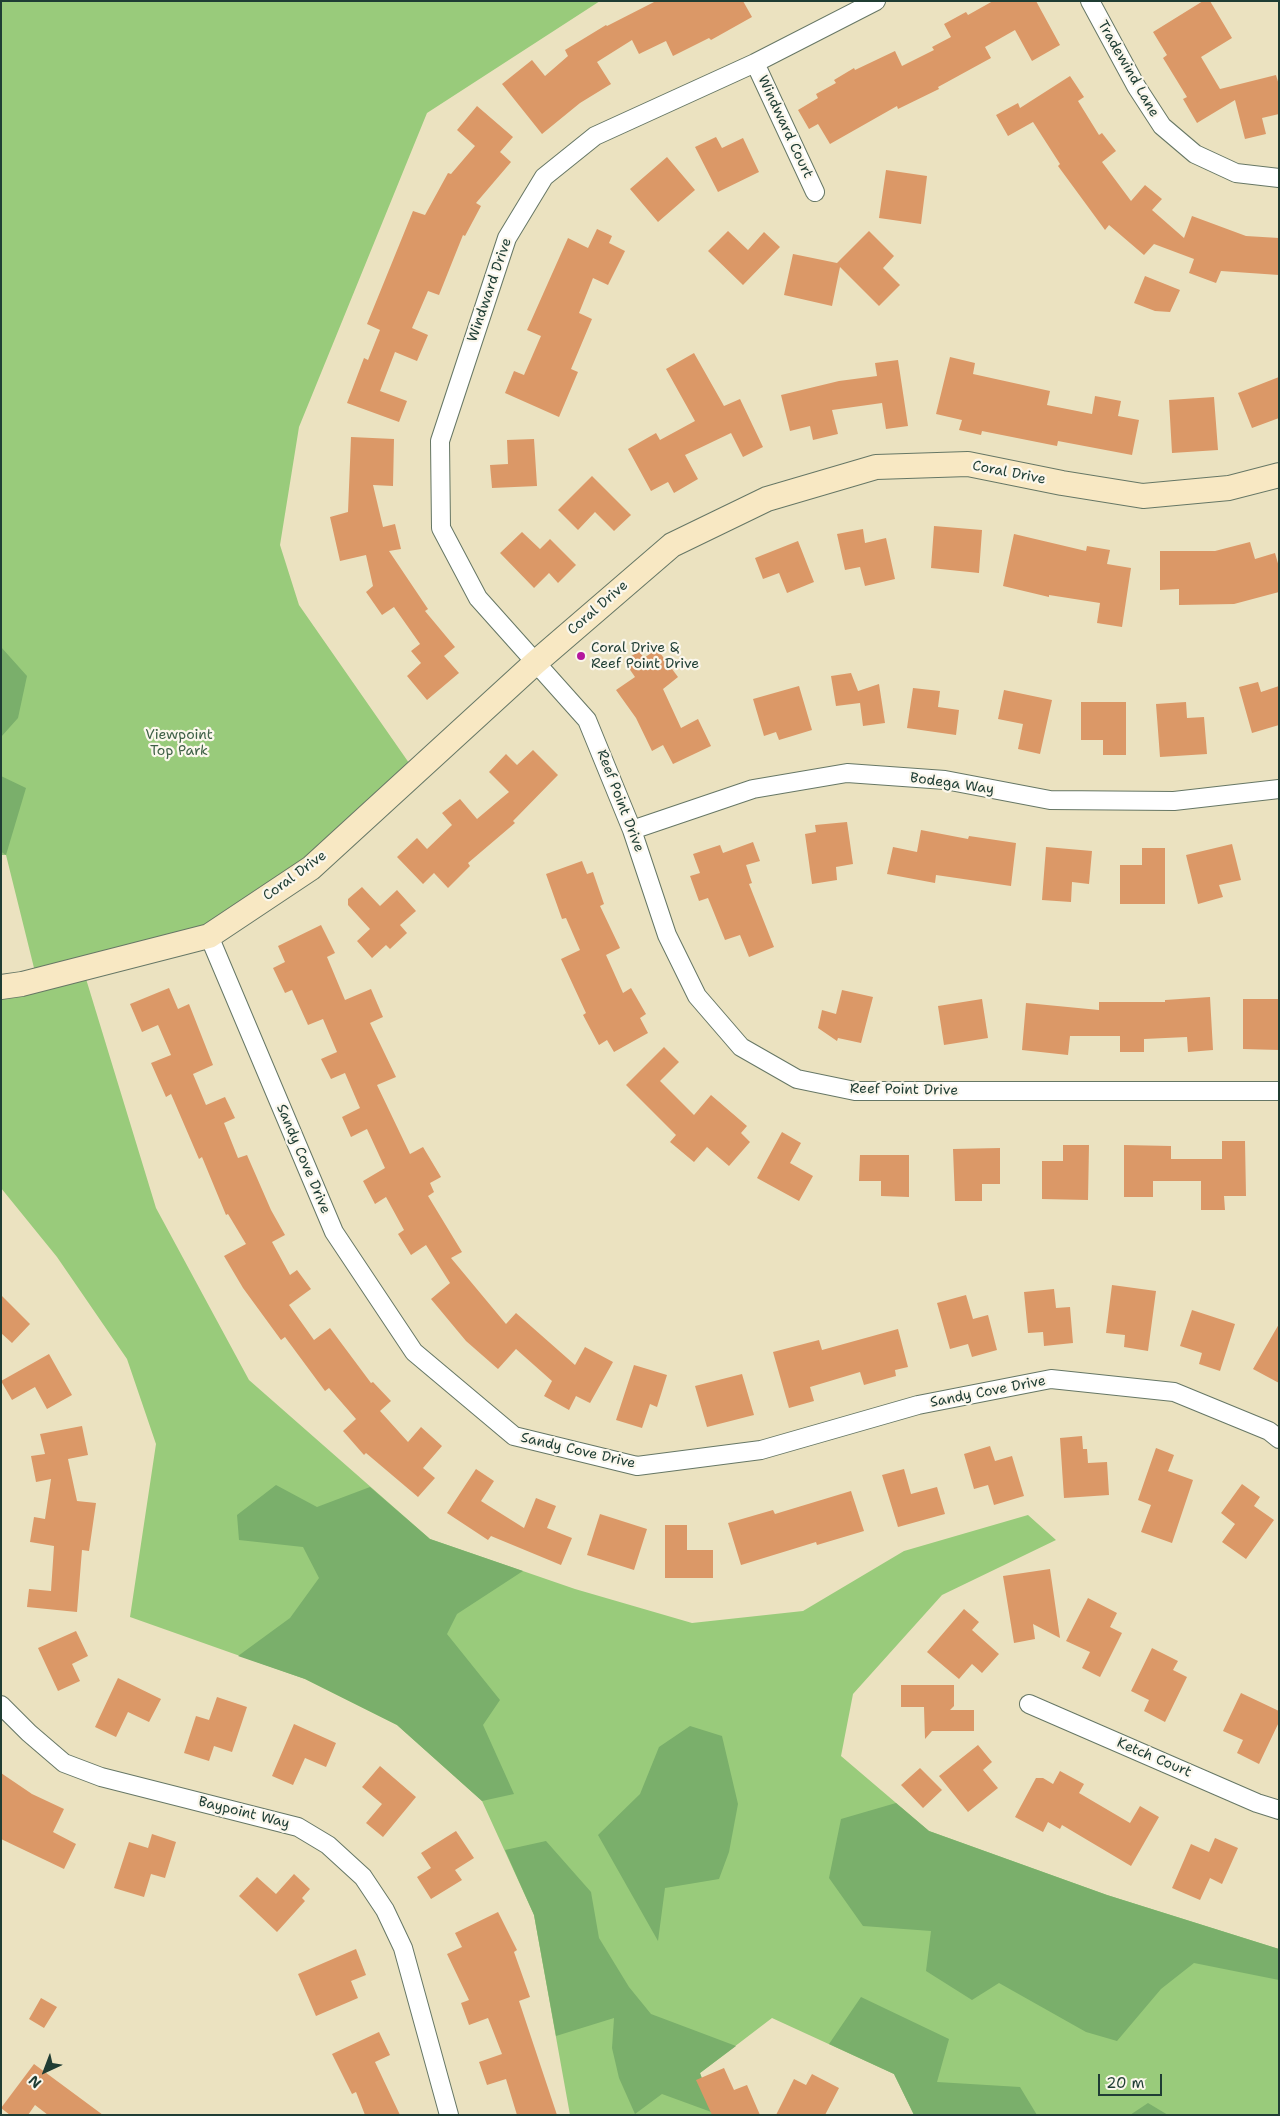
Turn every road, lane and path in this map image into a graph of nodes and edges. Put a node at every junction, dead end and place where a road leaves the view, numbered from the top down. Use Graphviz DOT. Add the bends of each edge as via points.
graph roads {
  1 [pos="876,1"];
  2 [pos="1090,1"];
  3 [pos="756,63"];
  4 [pos="1279,178"];
  5 [pos="815,192"];
  6 [pos="1279,475"];
  7 [pos="535,663"];
  8 [pos="1279,789"];
  9 [pos="632,830"];
  10 [pos="209,936"];
  11 [pos="1,987"];
  12 [pos="1279,1091"];
  13 [pos="1279,1439"];
  14 [pos="1029,1704"];
  15 [pos="1,1705"];
  16 [pos="1279,1810"];
  17 [pos="449,2115"];
  1 -- 3 [label="street, Windward Drive"];
  2 -- 4 [label="street, Tradewind Lane" via="1136,86 1162,126 1195,154 1236,173"];
  3 -- 5 [label="street, Windward Court"];
  3 -- 7 [label="street, Windward Drive" via="595,136 544,177 507,238 440,441 441,528 478,598"];
  6 -- 7 [label="street, Coral Drive" via="1229,488 1143,496 968,464 876,467 767,499 672,545"];
  7 -- 9 [label="street, Reef Point Drive" via="588,720"];
  7 -- 10 [label="street, Coral Drive" via="311,868"];
  8 -- 9 [label="street, Bodega Way" via="1174,801 1050,800 945,780 847,773 753,789"];
  9 -- 12 [label="street, Reef Point Drive" via="667,935 697,996 741,1047 796,1079 855,1091"];
  10 -- 11 [label="street, Coral Drive"];
  10 -- 13 [label="street, Sandy Cove Drive" via="334,1232 414,1352 514,1436 637,1466 761,1450 918,1405 1051,1379 1174,1392 1269,1431"];
  14 -- 16 [label="street, Ketch Court"];
  15 -- 17 [label="street, Baypoint Way" via="64,1763 101,1778 298,1827 335,1851 363,1877 385,1910 403,1948"];
}
